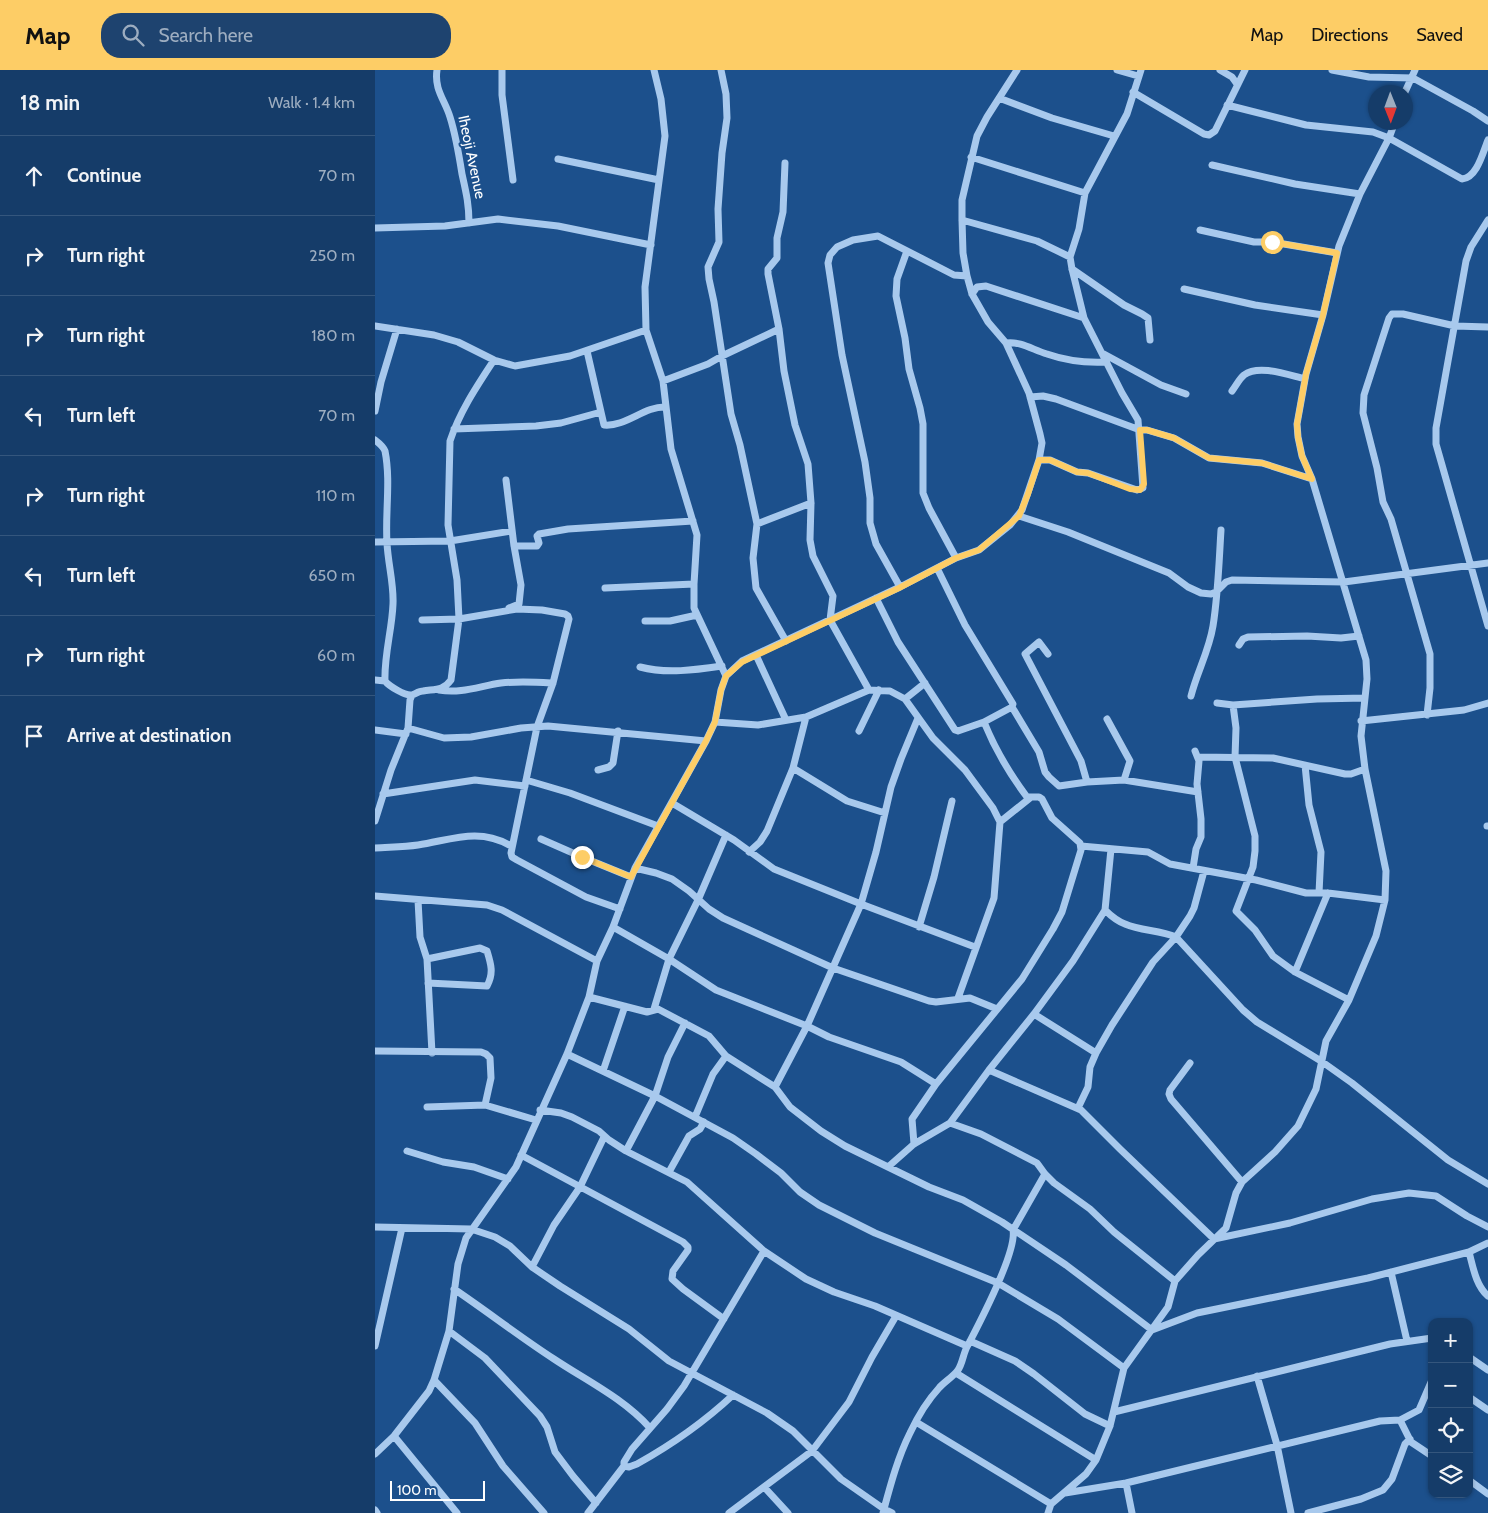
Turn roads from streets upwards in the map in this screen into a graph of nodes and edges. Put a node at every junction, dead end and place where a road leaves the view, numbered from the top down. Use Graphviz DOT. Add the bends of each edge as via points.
graph roads {
  1 [pos="437,70"];
  2 [pos="502,70"];
  3 [pos="654,70"];
  4 [pos="721,70"];
  5 [pos="1017,70"];
  6 [pos="1117,70"];
  7 [pos="1220,70"];
  8 [pos="1245,70"];
  9 [pos="1331,70"];
  10 [pos="1139,73"];
  11 [pos="1414,74"];
  12 [pos="1237,84"];
  13 [pos="1133,92"];
  14 [pos="999,98"];
  15 [pos="1227,105"];
  16 [pos="1488,121"];
  17 [pos="1392,130"];
  18 [pos="1114,136"];
  19 [pos="1389,138"];
  20 [pos="1488,140"];
  21 [pos="971,156"];
  22 [pos="558,159"];
  23 [pos="785,163"];
  24 [pos="1212,165"];
  25 [pos="513,180"];
  26 [pos="659,180"];
  27 [pos="1085,192"];
  28 [pos="1360,194"];
  29 [pos="962,220"];
  30 [pos="1488,220"];
  31 [pos="469,223"];
  32 [pos="375,228"];
  33 [pos="1200,230"];
  34 [pos="651,245"];
  35 [pos="907,251"];
  36 [pos="1337,253"];
  37 [pos="1070,257"];
  38 [pos="1072,269"];
  39 [pos="967,276"];
  40 [pos="1184,289"];
  41 [pos="972,294"];
  42 [pos="1323,315"];
  43 [pos="1084,318"];
  44 [pos="375,326"];
  45 [pos="1455,326"];
  46 [pos="1488,327"];
  47 [pos="397,329"];
  48 [pos="779,329"];
  49 [pos="646,330"];
  50 [pos="1150,340"];
  51 [pos="1006,343"];
  52 [pos="587,351"];
  53 [pos="1102,353"];
  54 [pos="722,356"];
  55 [pos="494,360"];
  56 [pos="1106,362"];
  57 [pos="1305,379"];
  58 [pos="663,381"];
  59 [pos="1233,391"];
  60 [pos="1186,394"];
  61 [pos="1030,397"];
  62 [pos="666,407"];
  63 [pos="375,411"];
  64 [pos="601,412"];
  65 [pos="454,429"];
  66 [pos="1140,430"];
  67 [pos="375,440"];
  68 [pos="1039,460"];
  69 [pos="1312,479"];
  70 [pos="506,480"];
  71 [pos="811,503"];
  72 [pos="1019,516"];
  73 [pos="693,521"];
  74 [pos="757,524"];
  75 [pos="1221,530"];
  76 [pos="512,531"];
  77 [pos="450,540"];
  78 [pos="375,542"];
  79 [pos="387,543"];
  80 [pos="514,546"];
  81 [pos="956,558"];
  82 [pos="1488,562"];
  83 [pos="1469,564"];
  84 [pos="937,568"];
  85 [pos="1406,572"];
  86 [pos="1344,582"];
  87 [pos="694,584"];
  88 [pos="605,588"];
  89 [pos="899,588"];
  90 [pos="1216,592"];
  91 [pos="876,598"];
  92 [pos="507,610"];
  93 [pos="697,616"];
  94 [pos="459,619"];
  95 [pos="422,620"];
  96 [pos="830,620"];
  97 [pos="645,622"];
  98 [pos="1488,626"];
  99 [pos="1359,636"];
  100 [pos="785,641"];
  101 [pos="1239,644"];
  102 [pos="1048,654"];
  103 [pos="757,655"];
  104 [pos="721,666"];
  105 [pos="640,667"];
  106 [pos="726,676"];
  107 [pos="375,680"];
  108 [pos="385,681"];
  109 [pos="553,683"];
  110 [pos="925,683"];
  111 [pos="439,690"];
  112 [pos="869,690"];
  113 [pos="879,690"];
  114 [pos="412,695"];
  115 [pos="1191,696"];
  116 [pos="1365,698"];
  117 [pos="905,699"];
  118 [pos="1217,703"];
  119 [pos="1488,703"];
  120 [pos="1233,705"];
  121 [pos="1012,707"];
  122 [pos="1427,715"];
  123 [pos="806,717"];
  124 [pos="918,718"];
  125 [pos="785,720"];
  126 [pos="1107,720"];
  127 [pos="1361,721"];
  128 [pos="715,722"];
  129 [pos="984,722"];
  130 [pos="537,727"];
  131 [pos="375,730"];
  132 [pos="407,731"];
  133 [pos="618,731"];
  134 [pos="859,731"];
  135 [pos="706,741"];
  136 [pos="1235,757"];
  137 [pos="1305,765"];
  138 [pos="793,768"];
  139 [pos="1365,769"];
  140 [pos="598,770"];
  141 [pos="1124,780"];
  142 [pos="1087,782"];
  143 [pos="526,783"];
  144 [pos="1198,792"];
  145 [pos="383,794"];
  146 [pos="1030,798"];
  147 [pos="952,801"];
  148 [pos="671,803"];
  149 [pos="885,813"];
  150 [pos="375,821"];
  151 [pos="1000,822"];
  152 [pos="658,826"];
  153 [pos="726,835"];
  154 [pos="541,838"];
  155 [pos="511,846"];
  156 [pos="1081,846"];
  157 [pos="375,848"];
  158 [pos="1111,849"];
  159 [pos="749,852"];
  160 [pos="635,868"];
  161 [pos="1193,868"];
  162 [pos="1204,871"];
  163 [pos="631,877"];
  164 [pos="1248,878"];
  165 [pos="1319,893"];
  166 [pos="1329,893"];
  167 [pos="375,896"];
  168 [pos="417,900"];
  169 [pos="698,900"];
  170 [pos="1385,900"];
  171 [pos="861,904"];
  172 [pos="620,909"];
  173 [pos="1105,910"];
  174 [pos="919,926"];
  175 [pos="613,927"];
  176 [pos="1176,937"];
  177 [pos="975,947"];
  178 [pos="427,959"];
  179 [pos="669,959"];
  180 [pos="597,961"];
  181 [pos="833,968"];
  182 [pos="1295,972"];
  183 [pos="428,983"];
  184 [pos="589,997"];
  185 [pos="958,998"];
  186 [pos="1349,1000"];
  187 [pos="625,1006"];
  188 [pos="997,1008"];
  189 [pos="653,1009"];
  190 [pos="1034,1014"];
  191 [pos="685,1023"];
  192 [pos="807,1026"];
  193 [pos="375,1051"];
  194 [pos="432,1053"];
  195 [pos="1095,1053"];
  196 [pos="567,1054"];
  197 [pos="726,1056"];
  198 [pos="1321,1061"];
  199 [pos="1190,1063"];
  200 [pos="989,1070"];
  201 [pos="603,1071"];
  202 [pos="936,1084"];
  203 [pos="775,1087"];
  204 [pos="655,1096"];
  205 [pos="485,1106"];
  206 [pos="427,1107"];
  207 [pos="1078,1108"];
  208 [pos="540,1110"];
  209 [pos="695,1117"];
  210 [pos="536,1120"];
  211 [pos="704,1122"];
  212 [pos="950,1123"];
  213 [pos="604,1137"];
  214 [pos="914,1144"];
  215 [pos="407,1151"];
  216 [pos="627,1151"];
  217 [pos="521,1155"];
  218 [pos="888,1167"];
  219 [pos="669,1172"];
  220 [pos="1045,1174"];
  221 [pos="508,1179"];
  222 [pos="1242,1182"];
  223 [pos="1488,1184"];
  224 [pos="580,1186"];
  225 [pos="375,1227"];
  226 [pos="1488,1227"];
  227 [pos="403,1228"];
  228 [pos="471,1229"];
  229 [pos="1013,1230"];
  230 [pos="1214,1239"];
  231 [pos="1488,1243"];
  232 [pos="763,1251"];
  233 [pos="1469,1252"];
  234 [pos="532,1267"];
  235 [pos="1391,1272"];
  236 [pos="1175,1281"];
  237 [pos="998,1283"];
  238 [pos="454,1289"];
  239 [pos="1488,1296"];
  240 [pos="896,1316"];
  241 [pos="724,1319"];
  242 [pos="449,1330"];
  243 [pos="1152,1330"];
  244 [pos="1428,1338"];
  245 [pos="1407,1341"];
  246 [pos="969,1344"];
  247 [pos="375,1346"];
  248 [pos="1473,1360"];
  249 [pos="1124,1368"];
  250 [pos="1488,1370"];
  251 [pos="956,1372"];
  252 [pos="691,1374"];
  253 [pos="1257,1376"];
  254 [pos="434,1380"];
  255 [pos="1428,1389"];
  256 [pos="733,1395"];
  257 [pos="1473,1400"];
  258 [pos="1488,1410"];
  259 [pos="1114,1412"];
  260 [pos="1400,1420"];
  261 [pos="916,1422"];
  262 [pos="1110,1426"];
  263 [pos="650,1428"];
  264 [pos="394,1436"];
  265 [pos="1409,1439"];
  266 [pos="1277,1445"];
  267 [pos="812,1451"];
  268 [pos="1428,1453"];
  269 [pos="375,1454"];
  270 [pos="1096,1460"];
  271 [pos="624,1466"];
  272 [pos="1126,1483"];
  273 [pos="1473,1483"];
  274 [pos="765,1488"];
  275 [pos="1064,1493"];
  276 [pos="1488,1494"];
  277 [pos="596,1502"];
  278 [pos="1051,1504"];
  279 [pos="884,1511"];
  280 [pos="457,1513"];
  281 [pos="544,1513"];
  282 [pos="588,1513"];
  283 [pos="729,1513"];
  284 [pos="788,1513"];
  285 [pos="892,1513"];
  286 [pos="1047,1513"];
  287 [pos="1132,1513"];
  288 [pos="1291,1513"];
  289 [pos="1308,1513"];
  1 -- 31 [label="street, Iheoji Avenue" via="436,81 450,115 469,202"];
  2 -- 25 [label="street" via="501,95"];
  3 -- 26 [label="street" via="665,136"];
  4 -- 54 [label="street" via="727,108 718,209 719,242 708,269"];
  5 -- 14 [label="street"];
  6 -- 10 [label="street"];
  7 -- 12 [label="street"];
  8 -- 12 [label="street"];
  9 -- 11 [label="street" via="1369,77"];
  10 -- 13 [label="street"];
  11 -- 16 [label="street"];
  12 -- 15 [label="street"];
  13 -- 15 [label="street" via="1209,135 1215,131"];
  13 -- 18 [label="street" via="1127,114"];
  14 -- 18 [label="street"];
  14 -- 21 [label="street" via="977,136"];
  15 -- 19 [label="street" via="1305,125 1373,132"];
  17 -- 19 [label="street"];
  18 -- 27 [label="street"];
  19 -- 20 [label="street" via="1462,179 1473,174"];
  19 -- 28 [label="street"];
  21 -- 27 [label="street"];
  21 -- 29 [label="street" via="962,200"];
  22 -- 26 [label="street"];
  23 -- 48 [label="street" via="777,258 767,272"];
  24 -- 28 [label="street" via="1295,184"];
  26 -- 34 [label="street"];
  27 -- 37 [label="street"];
  28 -- 36 [label="street"];
  29 -- 37 [label="street" via="1037,241"];
  29 -- 39 [label="street"];
  30 -- 45 [label="street" via="1466,261"];
  31 -- 32 [label="street"];
  31 -- 34 [label="street" via="498,219 558,226"];
  33 -- 36 [label="street" via="1254,242"];
  34 -- 49 [label="street" via="644,297"];
  35 -- 39 [label="street" via="954,275"];
  35 -- 81 [label="street" via="897,279 896,296 923,424 923,494"];
  35 -- 89 [label="street" via="878,236 853,240 837,247 828,263 842,354 865,462 870,498 869,523"];
  36 -- 42 [label="street"];
  37 -- 38 [label="street"];
  38 -- 43 [label="street"];
  38 -- 50 [label="street" via="1148,318"];
  39 -- 41 [label="street"];
  40 -- 42 [label="street" via="1255,305"];
  41 -- 43 [label="street" via="977,287 986,286"];
  41 -- 51 [label="street" via="987,322"];
  42 -- 57 [label="street"];
  43 -- 53 [label="street"];
  44 -- 47 [label="street"];
  45 -- 46 [label="street"];
  45 -- 83 [label="street" via="1436,428 1436,444"];
  45 -- 85 [label="street" via="1392,314 1364,395 1363,413 1380,491"];
  47 -- 55 [label="street" via="428,333 458,342"];
  47 -- 63 [label="street"];
  48 -- 54 [label="street"];
  48 -- 71 [label="street" via="795,424 806,455"];
  49 -- 52 [label="street"];
  49 -- 58 [label="street"];
  51 -- 56 [label="street" via="1018,343 1070,361"];
  51 -- 61 [label="street"];
  52 -- 55 [label="street" via="515,366"];
  52 -- 64 [label="street"];
  53 -- 56 [label="street"];
  53 -- 60 [label="street" via="1161,385"];
  54 -- 58 [label="street"];
  54 -- 74 [label="street" via="732,420"];
  55 -- 65 [label="street"];
  56 -- 66 [label="street" via="1138,420"];
  57 -- 59 [label="street" via="1253,371 1240,378"];
  57 -- 69 [label="street" via="1297,424 1302,456"];
  58 -- 62 [label="street"];
  61 -- 66 [label="street" via="1056,399"];
  61 -- 68 [label="street" via="1041,440"];
  62 -- 64 [label="street" via="653,408 606,426"];
  62 -- 73 [label="street" via="671,449"];
  64 -- 65 [label="street" via="536,426"];
  65 -- 77 [label="street" via="449,452"];
  66 -- 68 [label="street" via="1144,484 1140,490 1077,472 1050,460"];
  66 -- 69 [label="street" via="1174,438 1209,458 1262,463"];
  67 -- 79 [label="street" via="385,452"];
  68 -- 72 [label="street"];
  69 -- 86 [label="street"];
  70 -- 76 [label="street"];
  71 -- 74 [label="street"];
  71 -- 96 [label="street" via="811,547 833,596"];
  72 -- 81 [label="street" via="979,550"];
  72 -- 90 [label="street" via="1169,573 1195,591"];
  73 -- 80 [label="street" via="569,529 539,534 537,546"];
  73 -- 87 [label="street" via="697,535"];
  74 -- 100 [label="street" via="753,558 756,588"];
  75 -- 90 [label="street"];
  76 -- 77 [label="street"];
  76 -- 80 [label="street"];
  77 -- 79 [label="street"];
  77 -- 94 [label="street"];
  78 -- 79 [label="street"];
  79 -- 108 [label="street" via="393,604 385,656"];
  80 -- 92 [label="street" via="521,585 520,602"];
  81 -- 84 [label="street"];
  82 -- 83 [label="street"];
  83 -- 85 [label="street"];
  83 -- 98 [label="street"];
  84 -- 89 [label="street"];
  84 -- 121 [label="street"];
  85 -- 86 [label="street"];
  85 -- 122 [label="street" via="1430,654"];
  86 -- 90 [label="street" via="1237,580 1226,582"];
  86 -- 99 [label="street"];
  87 -- 88 [label="street"];
  87 -- 93 [label="street"];
  89 -- 91 [label="street"];
  90 -- 115 [label="street" via="1208,650"];
  91 -- 96 [label="street"];
  91 -- 110 [label="street"];
  92 -- 94 [label="street"];
  92 -- 109 [label="street" via="530,608 568,616"];
  93 -- 97 [label="street"];
  93 -- 104 [label="street"];
  94 -- 95 [label="street"];
  94 -- 111 [label="street" via="451,680"];
  96 -- 100 [label="street"];
  96 -- 112 [label="street"];
  99 -- 101 [label="street" via="1248,638"];
  99 -- 116 [label="street" via="1366,660"];
  100 -- 103 [label="street"];
  102 -- 142 [label="street" via="1039,642 1025,654 1081,761"];
  103 -- 106 [label="street" via="742,662"];
  103 -- 125 [label="street"];
  104 -- 105 [label="street" via="697,670"];
  104 -- 106 [label="street"];
  106 -- 128 [label="street"];
  107 -- 108 [label="street"];
  108 -- 114 [label="street" via="396,690"];
  109 -- 111 [label="street" via="499,684 459,692"];
  109 -- 130 [label="street"];
  110 -- 117 [label="street"];
  110 -- 129 [label="street" via="955,730"];
  111 -- 114 [label="street"];
  112 -- 113 [label="street"];
  112 -- 123 [label="street"];
  113 -- 117 [label="street" via="890,691"];
  113 -- 134 [label="street"];
  114 -- 132 [label="street"];
  116 -- 120 [label="street"];
  116 -- 127 [label="street"];
  117 -- 124 [label="street"];
  118 -- 120 [label="street"];
  119 -- 122 [label="street"];
  120 -- 136 [label="street"];
  121 -- 129 [label="street"];
  121 -- 142 [label="street" via="1039,752 1049,777 1059,786"];
  122 -- 127 [label="street"];
  123 -- 125 [label="street"];
  123 -- 138 [label="street"];
  124 -- 149 [label="street" via="891,787"];
  124 -- 151 [label="street" via="965,770"];
  125 -- 128 [label="street" via="758,725"];
  126 -- 141 [label="street" via="1130,760"];
  127 -- 139 [label="street"];
  128 -- 135 [label="street"];
  129 -- 146 [label="street" via="1013,778"];
  130 -- 132 [label="street" via="453,738"];
  130 -- 133 [label="street"];
  130 -- 143 [label="street"];
  131 -- 132 [label="street"];
  132 -- 145 [label="street"];
  133 -- 135 [label="street"];
  133 -- 140 [label="street" via="613,763"];
  135 -- 148 [label="street"];
  136 -- 137 [label="street" via="1273,758"];
  136 -- 144 [label="street" via="1197,754"];
  136 -- 164 [label="street" via="1255,836 1253,867"];
  137 -- 139 [label="street" via="1345,774"];
  137 -- 165 [label="street" via="1309,805 1321,852"];
  138 -- 149 [label="street" via="847,801"];
  138 -- 159 [label="street" via="767,831"];
  139 -- 170 [label="street" via="1385,861"];
  141 -- 142 [label="street"];
  141 -- 144 [label="street"];
  143 -- 145 [label="street" via="475,780"];
  143 -- 152 [label="street" via="570,793"];
  143 -- 155 [label="street"];
  144 -- 161 [label="street" via="1201,837"];
  145 -- 150 [label="street"];
  146 -- 151 [label="street"];
  146 -- 156 [label="street" via="1042,799 1052,818"];
  147 -- 174 [label="street"];
  148 -- 152 [label="street"];
  148 -- 153 [label="street"];
  149 -- 171 [label="street"];
  151 -- 177 [label="street" via="994,898"];
  152 -- 160 [label="street"];
  153 -- 159 [label="street"];
  153 -- 169 [label="street"];
  154 -- 163 [label="street"];
  155 -- 157 [label="street" via="487,836 471,835 417,845"];
  155 -- 172 [label="street" via="512,857 517,860 586,897"];
  156 -- 158 [label="street"];
  156 -- 188 [label="street" via="1062,912 1022,978"];
  158 -- 161 [label="street" via="1148,852 1166,863"];
  158 -- 173 [label="street"];
  159 -- 171 [label="street" via="774,869"];
  160 -- 163 [label="street"];
  160 -- 169 [label="street" via="672,879"];
  161 -- 162 [label="street"];
  162 -- 164 [label="street"];
  162 -- 176 [label="street" via="1194,908"];
  163 -- 172 [label="street"];
  164 -- 165 [label="street" via="1306,893"];
  164 -- 182 [label="street" via="1236,911 1255,930 1273,956"];
  165 -- 166 [label="street"];
  166 -- 170 [label="street"];
  166 -- 182 [label="street"];
  167 -- 168 [label="street"];
  168 -- 178 [label="street" via="420,938"];
  168 -- 180 [label="street" via="487,904"];
  169 -- 179 [label="street"];
  169 -- 181 [label="street" via="723,918"];
  170 -- 186 [label="street" via="1376,936"];
  171 -- 174 [label="street"];
  171 -- 181 [label="street"];
  172 -- 175 [label="street"];
  173 -- 176 [label="street" via="1125,924"];
  173 -- 190 [label="street"];
  174 -- 177 [label="street"];
  175 -- 179 [label="street"];
  175 -- 180 [label="street"];
  176 -- 195 [label="street" via="1153,962"];
  176 -- 198 [label="street" via="1250,1016"];
  177 -- 185 [label="street"];
  178 -- 183 [label="street"];
  178 -- 183 [label="street" via="480,948 487,951 492,966 492,978 487,986"];
  179 -- 189 [label="street"];
  179 -- 192 [label="street" via="717,990"];
  180 -- 184 [label="street"];
  181 -- 185 [label="street" via="929,1001"];
  181 -- 192 [label="street"];
  182 -- 186 [label="street"];
  183 -- 194 [label="street"];
  184 -- 187 [label="street"];
  184 -- 196 [label="street"];
  185 -- 188 [label="street" via="970,998"];
  186 -- 198 [label="street" via="1326,1041"];
  187 -- 189 [label="street" via="647,1012"];
  187 -- 201 [label="street"];
  188 -- 202 [label="street"];
  189 -- 191 [label="street"];
  190 -- 195 [label="street"];
  190 -- 200 [label="street"];
  191 -- 197 [label="street" via="709,1036"];
  191 -- 204 [label="street" via="668,1057"];
  192 -- 202 [label="street" via="901,1062"];
  192 -- 203 [label="street"];
  193 -- 194 [label="street"];
  194 -- 205 [label="street" via="486,1054 490,1058 491,1078"];
  195 -- 207 [label="street" via="1088,1087"];
  196 -- 201 [label="street"];
  196 -- 208 [label="street"];
  197 -- 203 [label="street"];
  197 -- 209 [label="street" via="713,1074"];
  198 -- 222 [label="street" via="1316,1089 1298,1126"];
  198 -- 223 [label="street" via="1448,1160"];
  199 -- 222 [label="street" via="1170,1090 1171,1099"];
  200 -- 207 [label="street"];
  200 -- 212 [label="street"];
  201 -- 204 [label="street"];
  202 -- 214 [label="street" via="913,1119"];
  203 -- 218 [label="street" via="805,1120 845,1146"];
  204 -- 209 [label="street"];
  204 -- 216 [label="street"];
  205 -- 206 [label="street"];
  205 -- 210 [label="street"];
  207 -- 230 [label="street"];
  208 -- 210 [label="street"];
  208 -- 213 [label="street" via="572,1117"];
  209 -- 211 [label="street"];
  210 -- 217 [label="street"];
  211 -- 219 [label="street" via="689,1136"];
  211 -- 237 [label="street" via="756,1154 819,1205 875,1233"];
  212 -- 214 [label="street"];
  212 -- 220 [label="street" via="981,1134 1031,1159"];
  213 -- 216 [label="street"];
  213 -- 224 [label="street"];
  214 -- 218 [label="street"];
  215 -- 221 [label="street"];
  216 -- 219 [label="street"];
  217 -- 221 [label="street"];
  217 -- 224 [label="street"];
  218 -- 229 [label="street" via="963,1200"];
  219 -- 232 [label="street" via="702,1194"];
  220 -- 229 [label="street"];
  220 -- 236 [label="street"];
  221 -- 228 [label="street"];
  222 -- 230 [label="street" via="1226,1228"];
  224 -- 234 [label="street"];
  224 -- 241 [label="street" via="683,1242 688,1250 673,1271 672,1279"];
  225 -- 227 [label="street"];
  226 -- 230 [label="street" via="1436,1196 1409,1193 1372,1199 1290,1223"];
  227 -- 228 [label="street"];
  227 -- 247 [label="street"];
  228 -- 234 [label="street" via="495,1237"];
  228 -- 238 [label="street" via="465,1238"];
  229 -- 237 [label="street" via="1013,1240"];
  229 -- 243 [label="street"];
  230 -- 236 [label="street"];
  231 -- 233 [label="street"];
  232 -- 240 [label="street" via="806,1279"];
  232 -- 241 [label="street"];
  233 -- 235 [label="street"];
  233 -- 239 [label="street" via="1482,1290"];
  234 -- 252 [label="street" via="629,1329"];
  235 -- 243 [label="street" via="1197,1313"];
  235 -- 245 [label="street"];
  236 -- 243 [label="street" via="1168,1307"];
  237 -- 246 [label="street"];
  237 -- 249 [label="street" via="1058,1319"];
  238 -- 242 [label="street"];
  238 -- 263 [label="street" via="555,1360 628,1406"];
  240 -- 246 [label="street"];
  240 -- 267 [label="street" via="849,1402"];
  241 -- 252 [label="street"];
  242 -- 254 [label="street"];
  242 -- 277 [label="street" via="485,1358 540,1416 555,1452"];
  243 -- 249 [label="street"];
  244 -- 245 [label="street"];
  245 -- 253 [label="street"];
  246 -- 251 [label="street"];
  246 -- 262 [label="street" via="1015,1362 1085,1414"];
  248 -- 250 [label="street"];
  249 -- 259 [label="street"];
  251 -- 261 [label="street" via="939,1388"];
  251 -- 270 [label="street"];
  252 -- 256 [label="street"];
  252 -- 263 [label="street"];
  253 -- 259 [label="street"];
  253 -- 266 [label="street"];
  254 -- 264 [label="street" via="423,1400"];
  254 -- 281 [label="street" via="475,1423 503,1466"];
  255 -- 260 [label="street" via="1419,1410"];
  256 -- 267 [label="street" via="793,1431"];
  256 -- 271 [label="street" via="679,1440 637,1464"];
  257 -- 258 [label="street"];
  259 -- 262 [label="street"];
  260 -- 265 [label="street"];
  260 -- 266 [label="street" via="1381,1421"];
  261 -- 278 [label="street"];
  261 -- 279 [label="street" via="897,1464"];
  262 -- 270 [label="street"];
  263 -- 271 [label="street"];
  264 -- 269 [label="street"];
  264 -- 280 [label="street"];
  265 -- 268 [label="street"];
  265 -- 289 [label="street" via="1392,1479 1383,1490"];
  266 -- 272 [label="street"];
  266 -- 288 [label="street"];
  267 -- 274 [label="street"];
  267 -- 279 [label="street" via="841,1479"];
  270 -- 275 [label="street" via="1086,1474"];
  271 -- 277 [label="street"];
  272 -- 275 [label="street"];
  272 -- 287 [label="street"];
  273 -- 276 [label="street"];
  274 -- 283 [label="street"];
  274 -- 284 [label="street"];
  275 -- 278 [label="street"];
  277 -- 282 [label="street"];
  278 -- 286 [label="street"];
  279 -- 285 [label="street"];
}
